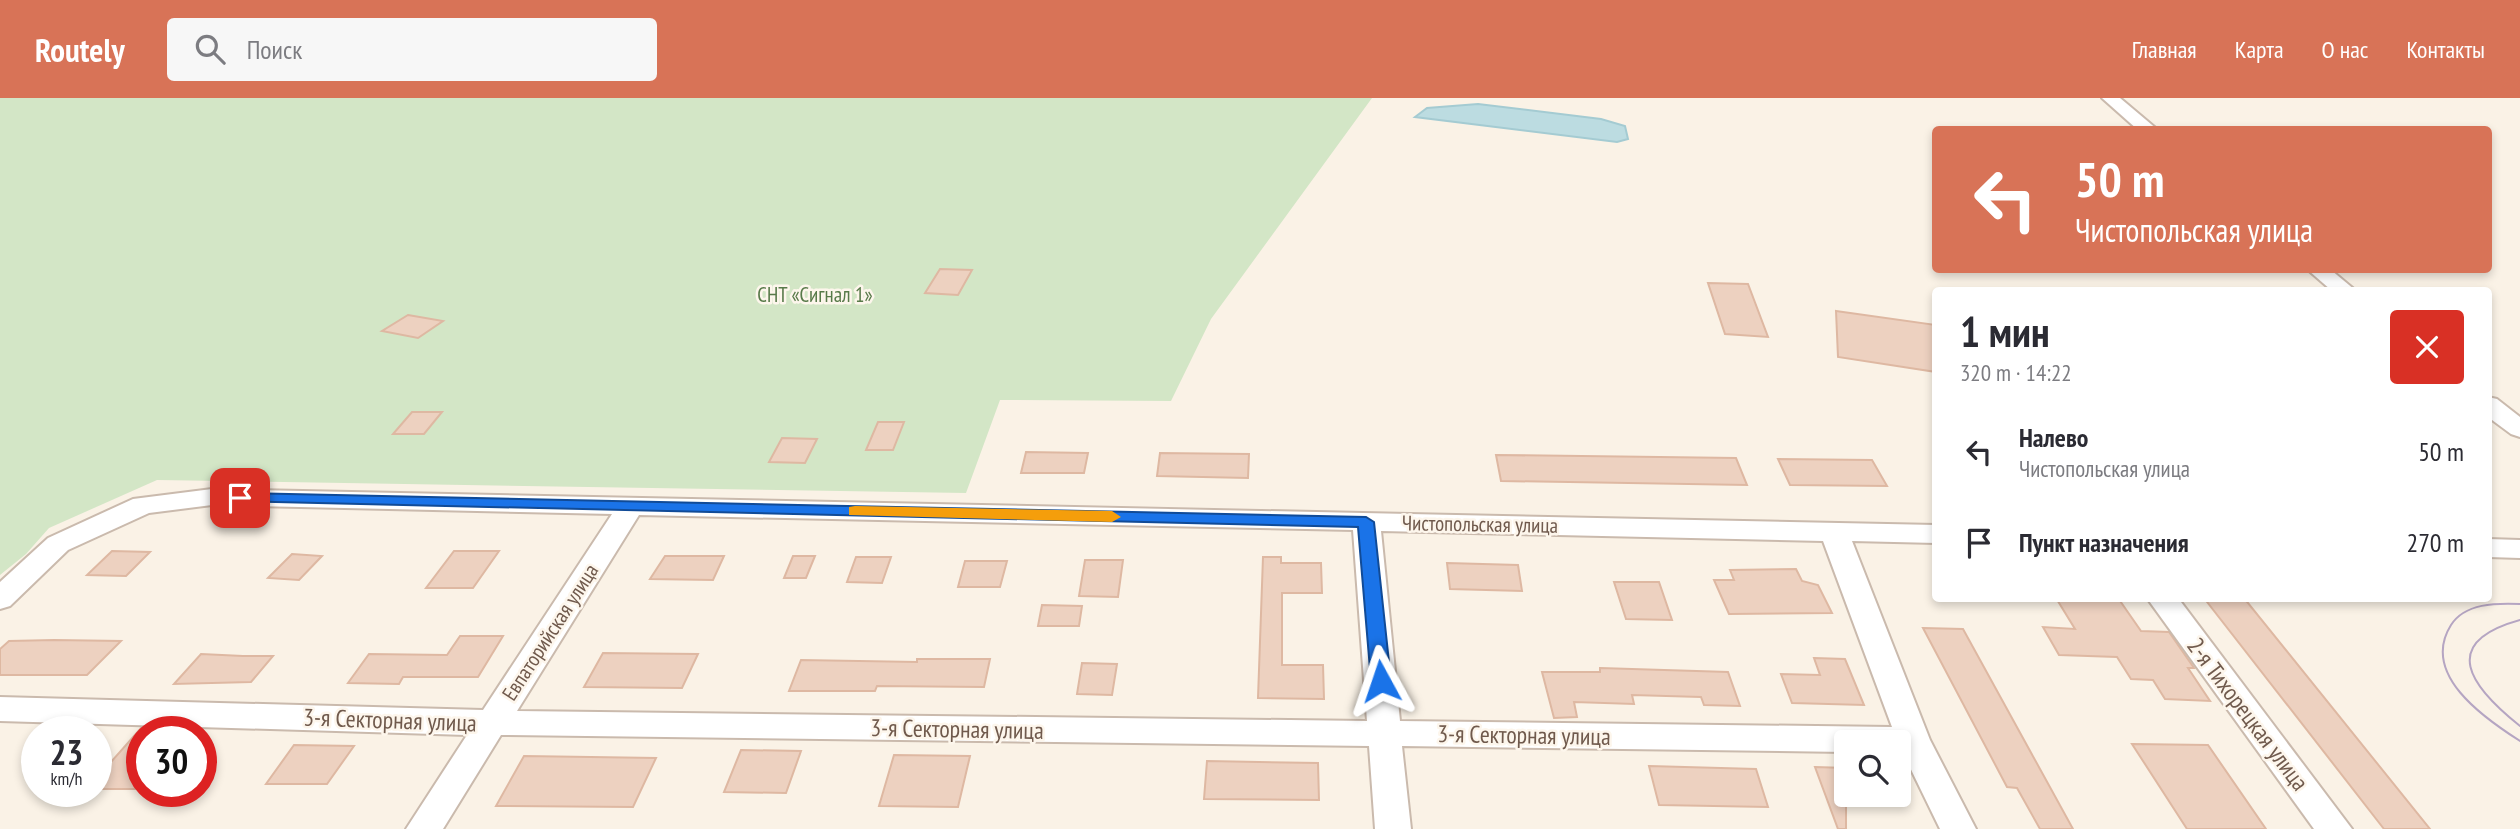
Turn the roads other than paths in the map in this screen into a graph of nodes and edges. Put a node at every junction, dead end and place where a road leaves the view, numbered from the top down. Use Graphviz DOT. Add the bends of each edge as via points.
graph roads {
  1 [pos="2110,98"];
  2 [pos="2144,126"];
  3 [pos="2322,273"];
  4 [pos="2340,287"];
  5 [pos="2492,407"];
  6 [pos="2520,429"];
  7 [pos="631,506"];
  8 [pos="1366,522"];
  9 [pos="1833,532"];
  10 [pos="1932,534"];
  11 [pos="2492,548"];
  12 [pos="2520,550"];
  13 [pos="0,598"];
  14 [pos="2165,602"];
  15 [pos="0,709"];
  16 [pos="491,723"];
  17 [pos="1386,734"];
  18 [pos="1913,740"];
  19 [pos="424,829"];
  20 [pos="1393,829"];
  21 [pos="1958,829"];
  22 [pos="2334,829"];
  1 -- 2 [label="street"];
  3 -- 4 [label="street"];
  5 -- 6 [label="street"];
  7 -- 8 [label="street, Чистопольская улица"];
  7 -- 13 [label="street, Чистопольская улица" via="212,497 143,505 58,544"];
  7 -- 16 [label="street, Евпаторийская улица"];
  8 -- 9 [label="street, Чистопольская улица"];
  8 -- 17 [label="street"];
  9 -- 10 [label="street, Чистопольская улица"];
  9 -- 18 [label="street"];
  11 -- 12 [label="street"];
  14 -- 22 [label="street, 2-я Тихорецкая улица"];
  15 -- 16 [label="street, 3-я Секторная улица"];
  16 -- 17 [label="street, 3-я Секторная улица"];
  16 -- 19 [label="street, Евпаторийская улица"];
  17 -- 18 [label="street, 3-я Секторная улица"];
  17 -- 20 [label="street"];
  18 -- 21 [label="street"];
}
